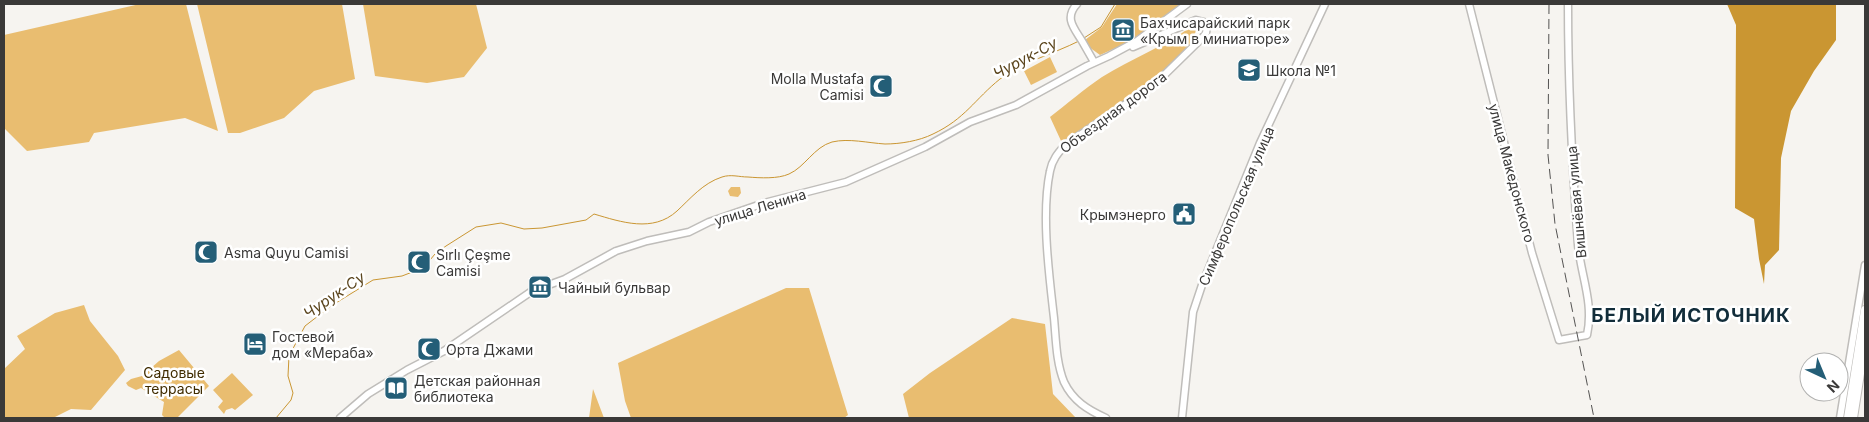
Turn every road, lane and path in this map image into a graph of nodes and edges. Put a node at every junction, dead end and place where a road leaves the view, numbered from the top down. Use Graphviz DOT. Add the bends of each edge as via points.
graph roads {
  1 [pos="1077,4"];
  2 [pos="1187,4"];
  3 [pos="1325,4"];
  4 [pos="1469,4"];
  5 [pos="1568,4"];
  6 [pos="1109,56"];
  7 [pos="1094,62"];
  8 [pos="1865,265"];
  9 [pos="1865,310"];
  10 [pos="1559,340"];
  11 [pos="1865,342"];
  12 [pos="340,418"];
  13 [pos="1106,418"];
  14 [pos="1182,418"];
  15 [pos="1840,418"];
  16 [pos="1848,418"];
  17 [pos="1853,418"];
  1 -- 7 [label="main road" via="1073,8 1073,30"];
  2 -- 6 [label="main road, улица Ленина"];
  3 -- 14 [label="main road, Симферопольская улица" via="1260,143 1202,285 1193,312"];
  4 -- 10 [label="main road, улица Македонского" via="1532,253"];
  5 -- 10 [label="main road, Вишнёвая улица" via="1572,168 1579,251 1590,302 1590,322 1587,335"];
  6 -- 7 [label="main road, улица Ленина"];
  6 -- 13 [label="main road, Объездная дорога" via="1196,20 1207,26 1203,37 1163,77 1065,145 1050,171 1046,235 1058,360 1064,381 1078,402"];
  7 -- 12 [label="main road, улица Ленина" via="1016,105 970,122 846,182 764,202 689,232 616,251 565,279 522,297 473,332 368,394"];
  8 -- 15 [label="main road"];
  9 -- 16 [label="highway"];
  11 -- 17 [label="highway"];
}
